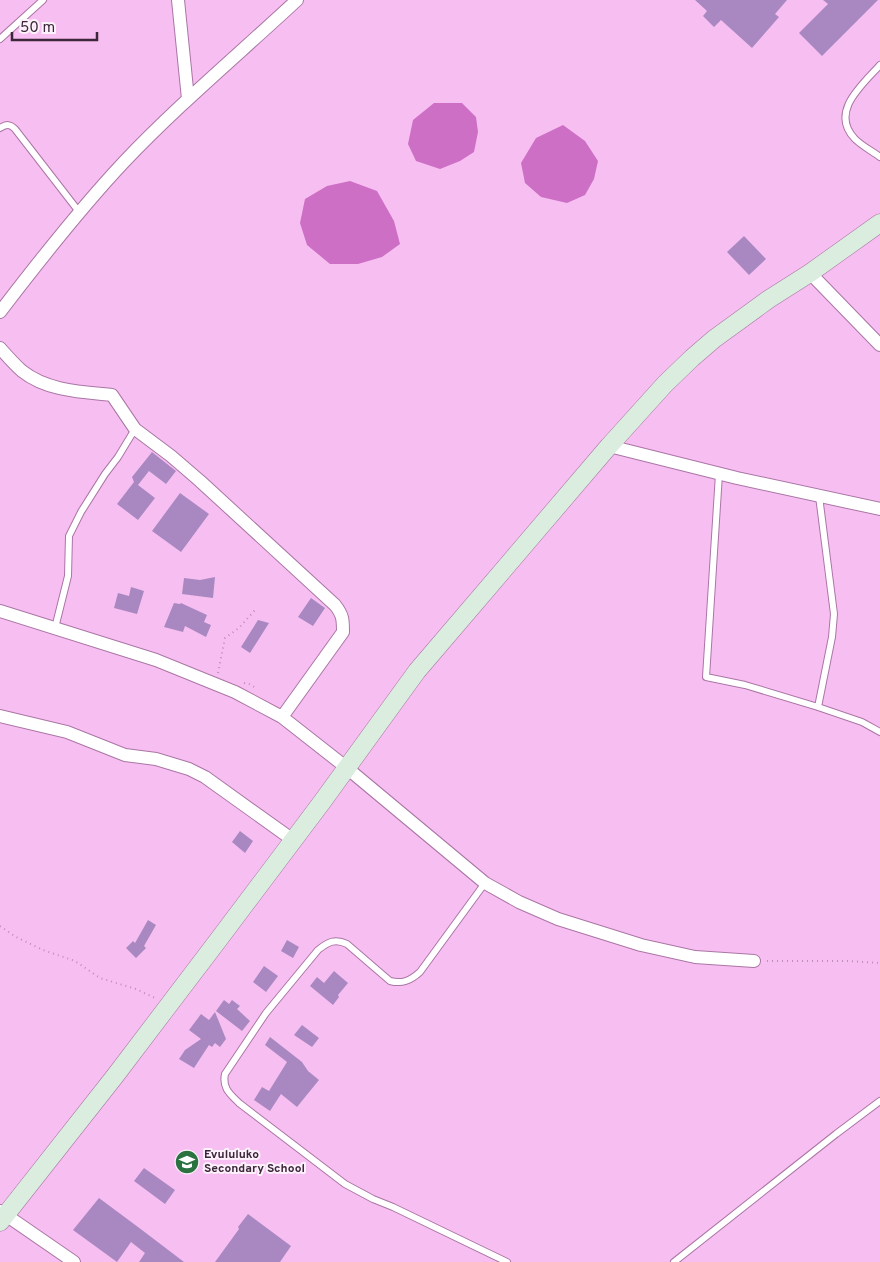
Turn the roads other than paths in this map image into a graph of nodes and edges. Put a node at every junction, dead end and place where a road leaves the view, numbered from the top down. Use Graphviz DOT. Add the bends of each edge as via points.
graph roads {
  1 [pos="44,0"];
  2 [pos="178,0"];
  3 [pos="297,0"];
  4 [pos="0,39"];
  5 [pos="880,65"];
  6 [pos="188,100"];
  7 [pos="0,128"];
  8 [pos="880,157"];
  9 [pos="80,213"];
  10 [pos="880,223"];
  11 [pos="810,273"];
  12 [pos="0,312"];
  13 [pos="880,345"];
  14 [pos="0,348"];
  15 [pos="135,429"];
  16 [pos="609,446"];
  17 [pos="719,474"];
  18 [pos="819,496"];
  19 [pos="880,509"];
  20 [pos="0,611"];
  21 [pos="55,628"];
  22 [pos="818,707"];
  23 [pos="0,716"];
  24 [pos="282,717"];
  25 [pos="880,732"];
  26 [pos="347,768"];
  27 [pos="293,840"];
  28 [pos="485,883"];
  29 [pos="754,961"];
  30 [pos="880,1101"];
  31 [pos="2,1216"];
  32 [pos="74,1262"];
  33 [pos="507,1262"];
  34 [pos="674,1262"];
  1 -- 4 [label="lane"];
  2 -- 6 [label="street"];
  3 -- 6 [label="street"];
  5 -- 8 [label="lane" via="855,92 844,117 847,129 856,140"];
  6 -- 9 [label="street" via="122,164"];
  7 -- 9 [label="lane" via="9,124 15,129"];
  9 -- 12 [label="street"];
  10 -- 11 [label="main road"];
  11 -- 13 [label="street"];
  11 -- 16 [label="main road" via="697,353"];
  14 -- 15 [label="street" via="23,371 40,382 112,395"];
  15 -- 21 [label="lane" via="69,536 68,576"];
  15 -- 24 [label="street" via="200,481 342,613 343,632"];
  16 -- 17 [label="street"];
  16 -- 26 [label="main road" via="417,672"];
  17 -- 18 [label="street"];
  17 -- 22 [label="lane" via="706,677"];
  18 -- 19 [label="street"];
  18 -- 22 [label="lane" via="834,614"];
  20 -- 21 [label="street"];
  21 -- 24 [label="street" via="156,660 235,692"];
  22 -- 25 [label="lane" via="862,722"];
  23 -- 27 [label="street" via="67,732 125,755 189,769"];
  24 -- 26 [label="street"];
  26 -- 27 [label="main road"];
  26 -- 28 [label="street"];
  27 -- 31 [label="main road" via="115,1076"];
  28 -- 29 [label="street" via="558,919 640,945 695,957"];
  28 -- 33 [label="lane" via="420,972 407,982 390,981 342,941 330,941 318,950 266,1013 225,1074 223,1082 239,1103 345,1184"];
  30 -- 34 [label="lane"];
  31 -- 32 [label="street"];
}
